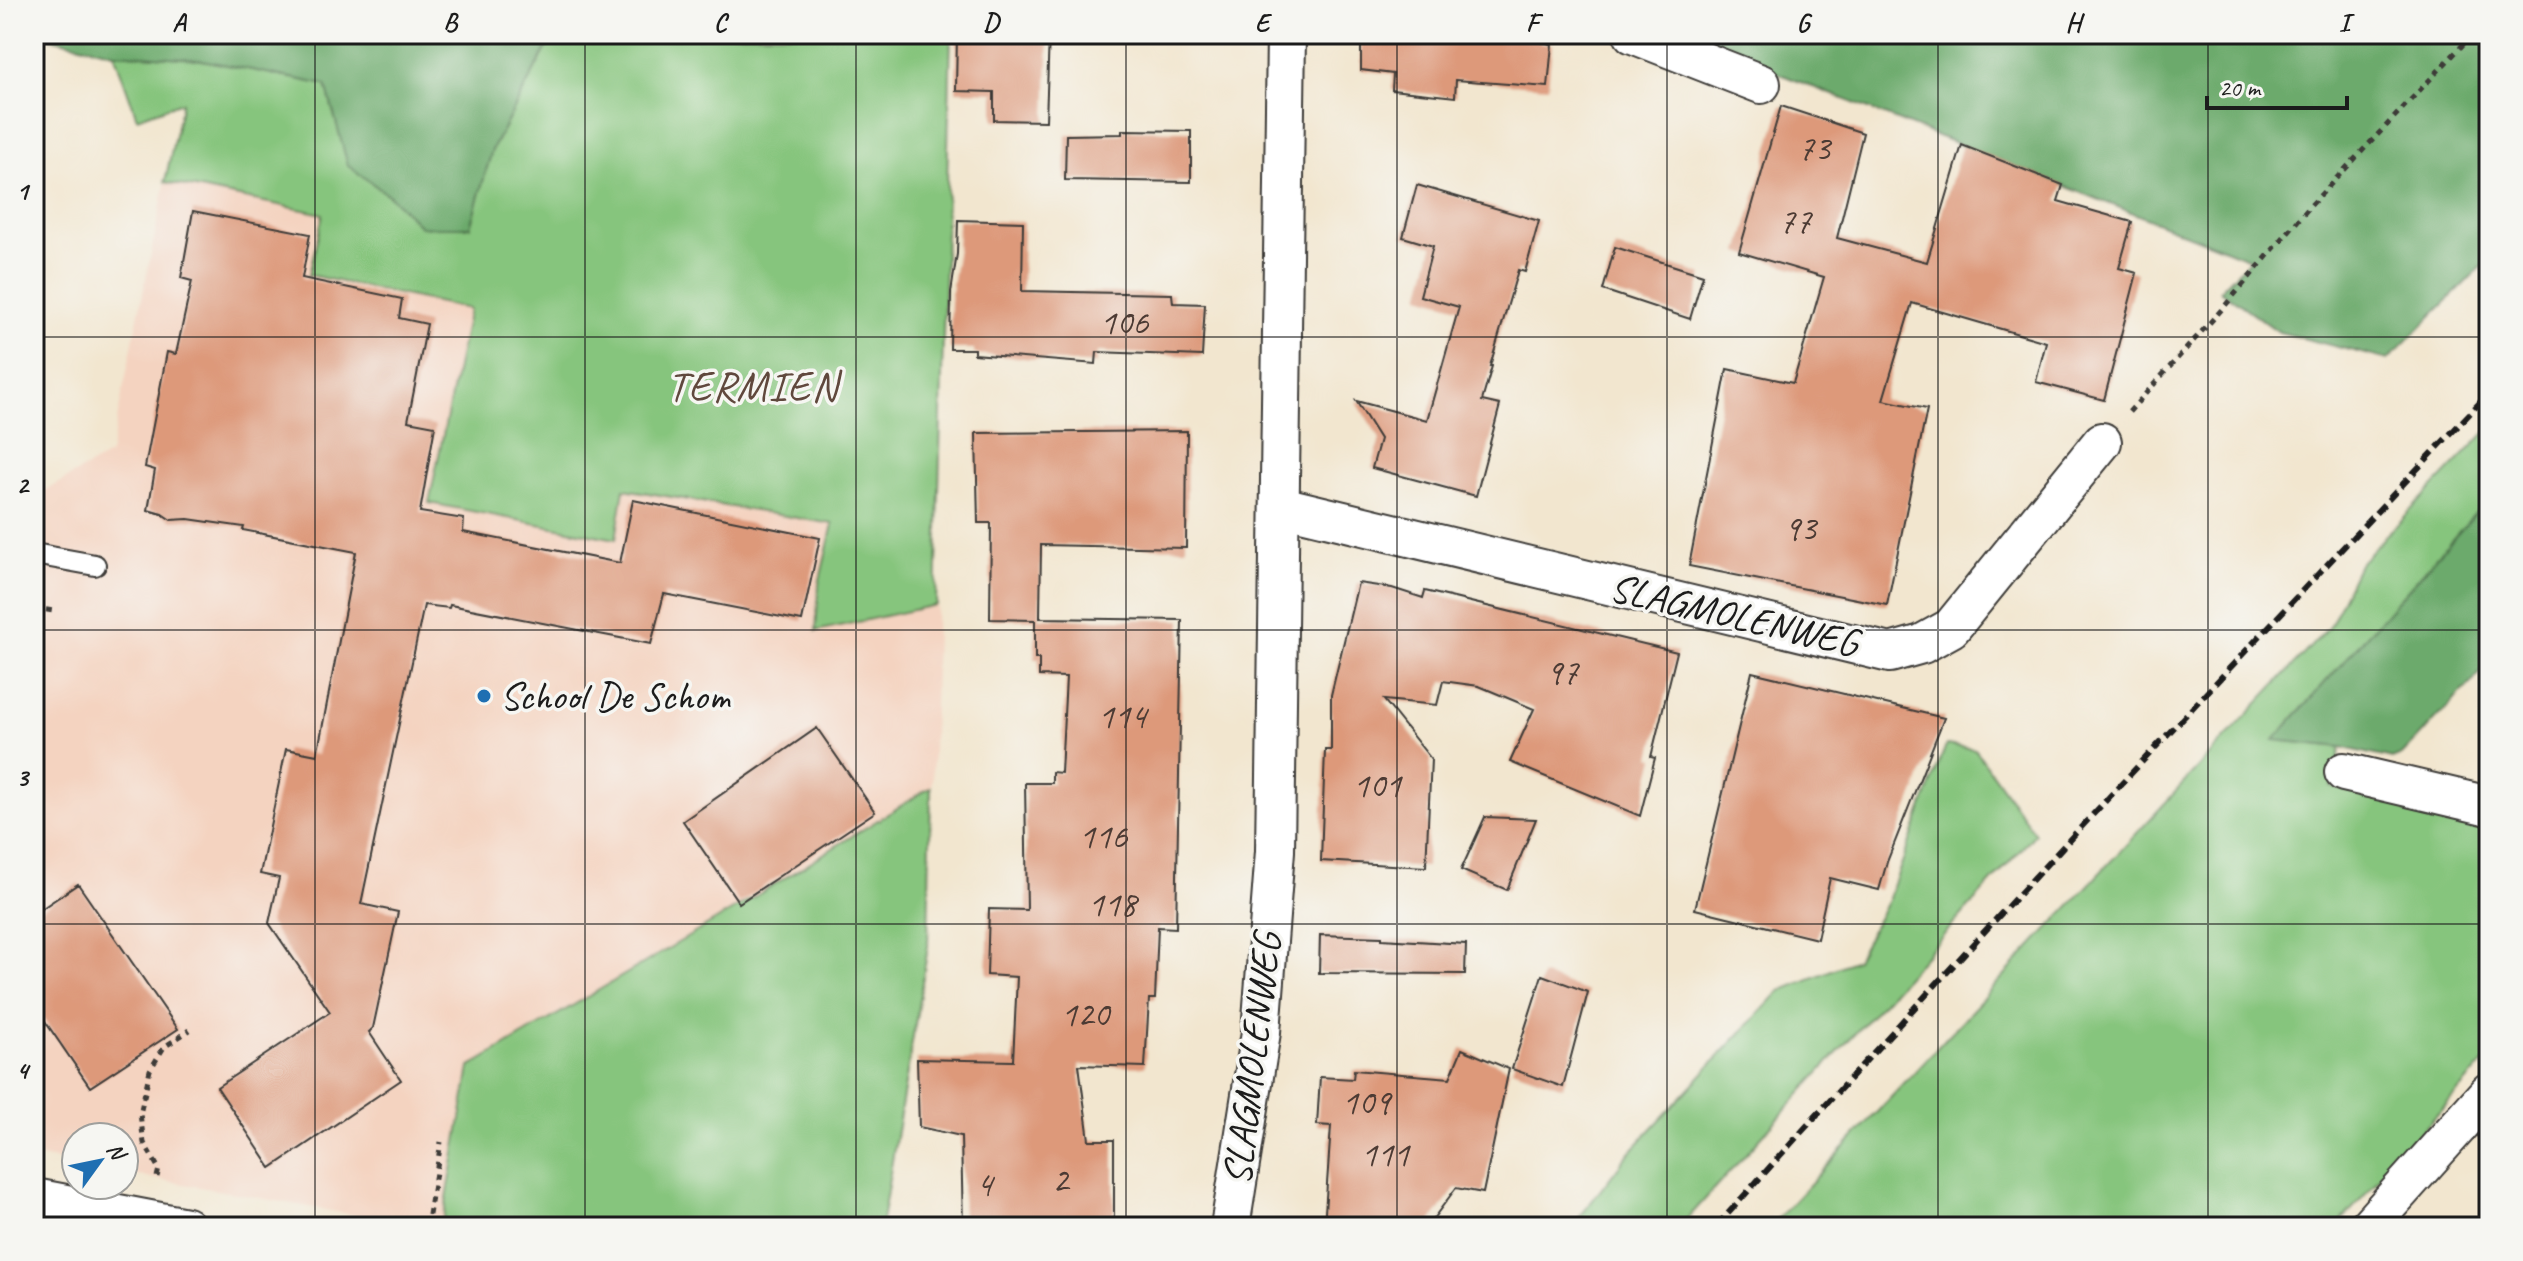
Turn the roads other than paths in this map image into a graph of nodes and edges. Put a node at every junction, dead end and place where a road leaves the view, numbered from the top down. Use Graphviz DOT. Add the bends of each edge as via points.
graph roads {
  1 [pos="1286,34"];
  2 [pos="1633,34"];
  3 [pos="1761,84"];
  4 [pos="2102,442"];
  5 [pos="1281,506"];
  6 [pos="34,554"];
  7 [pos="95,565"];
  8 [pos="2344,772"];
  9 [pos="2489,806"];
  10 [pos="2489,1092"];
  11 [pos="34,1198"];
  12 [pos="186,1227"];
  13 [pos="1230,1227"];
  14 [pos="2368,1227"];
  1 -- 5 [label="street, SLAGMOLENWEG"];
  2 -- 3 [label="street"];
  4 -- 5 [label="street, SLAGMOLENWEG" via="1951,628 1890,653"];
  5 -- 13 [label="street, SLAGMOLENWEG" via="1275,851 1261,1032"];
  6 -- 7 [label="lane"];
  8 -- 9 [label="street"];
  10 -- 14 [label="street"];
  11 -- 12 [label="street"];
}
